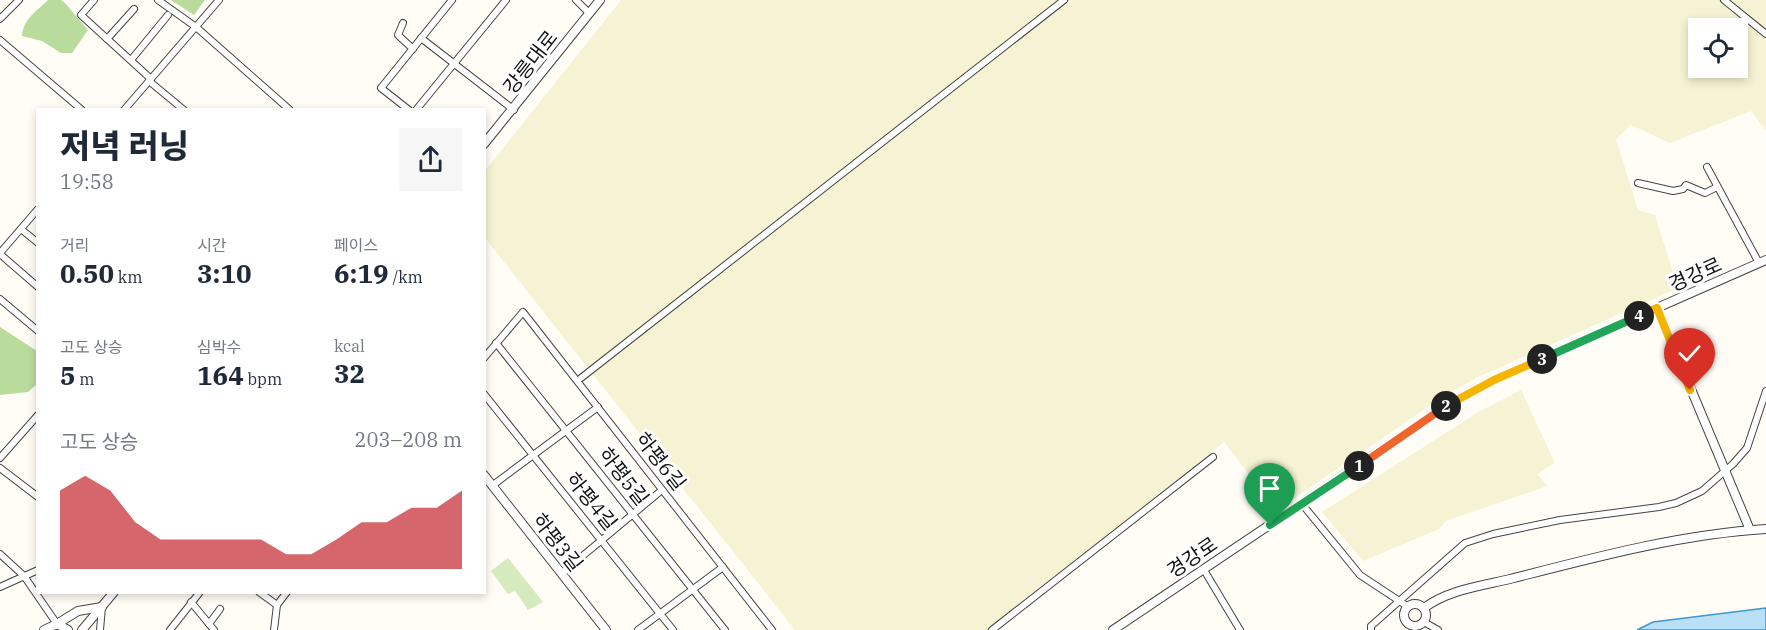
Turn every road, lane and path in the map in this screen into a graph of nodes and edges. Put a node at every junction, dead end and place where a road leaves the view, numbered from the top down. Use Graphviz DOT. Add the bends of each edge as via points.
graph roads {
  1 [pos="19,0"];
  2 [pos="94,0"];
  3 [pos="158,0"];
  4 [pos="219,0"];
  5 [pos="452,0"];
  6 [pos="506,0"];
  7 [pos="576,0"];
  8 [pos="600,0"];
  9 [pos="1064,0"];
  10 [pos="1724,0"];
  11 [pos="134,9"];
  12 [pos="589,13"];
  13 [pos="168,15"];
  14 [pos="0,18"];
  15 [pos="403,23"];
  16 [pos="195,27"];
  17 [pos="1766,34"];
  18 [pos="421,38"];
  19 [pos="107,39"];
  20 [pos="0,40"];
  21 [pos="413,49"];
  22 [pos="131,60"];
  23 [pos="453,65"];
  24 [pos="150,80"];
  25 [pos="80,108"];
  26 [pos="126,108"];
  27 [pos="182,108"];
  28 [pos="288,108"];
  29 [pos="406,108"];
  30 [pos="418,108"];
  31 [pos="513,110"];
  32 [pos="486,142"];
  33 [pos="1707,167"];
  34 [pos="1638,183"];
  35 [pos="1717,187"];
  36 [pos="36,211"];
  37 [pos="21,229"];
  38 [pos="36,241"];
  39 [pos="0,253"];
  40 [pos="1762,262"];
  41 [pos="36,285"];
  42 [pos="0,298"];
  43 [pos="1657,308"];
  44 [pos="36,329"];
  45 [pos="496,344"];
  46 [pos="486,356"];
  47 [pos="580,378"];
  48 [pos="1766,391"];
  49 [pos="486,396"];
  50 [pos="598,407"];
  51 [pos="36,417"];
  52 [pos="567,432"];
  53 [pos="535,456"];
  54 [pos="1213,457"];
  55 [pos="0,458"];
  56 [pos="0,468"];
  57 [pos="1724,472"];
  58 [pos="486,477"];
  59 [pos="493,485"];
  60 [pos="663,490"];
  61 [pos="36,495"];
  62 [pos="1302,504"];
  63 [pos="633,514"];
  64 [pos="1750,530"];
  65 [pos="1766,530"];
  66 [pos="602,540"];
  67 [pos="0,554"];
  68 [pos="723,567"];
  69 [pos="1203,570"];
  70 [pos="36,571"];
  71 [pos="562,573"];
  72 [pos="24,576"];
  73 [pos="0,587"];
  74 [pos="692,589"];
  75 [pos="36,593"];
  76 [pos="36,594"];
  77 [pos="112,594"];
  78 [pos="198,594"];
  79 [pos="263,594"];
  80 [pos="285,594"];
  81 [pos="1400,599"];
  82 [pos="191,602"];
  83 [pos="277,605"];
  84 [pos="1407,606"];
  85 [pos="102,607"];
  86 [pos="1424,608"];
  87 [pos="220,609"];
  88 [pos="659,612"];
  89 [pos="1424,622"];
  90 [pos="1407,623"];
  91 [pos="57,624"];
  92 [pos="209,624"];
  93 [pos="100,629"];
  94 [pos="44,630"];
  95 [pos="68,630"];
  96 [pos="81,630"];
  97 [pos="108,630"];
  98 [pos="170,630"];
  99 [pos="214,630"];
  100 [pos="274,630"];
  101 [pos="606,630"];
  102 [pos="638,630"];
  103 [pos="673,630"];
  104 [pos="725,630"];
  105 [pos="772,630"];
  106 [pos="992,630"];
  107 [pos="1113,630"];
  108 [pos="1240,630"];
  109 [pos="1371,630"];
  110 [pos="1398,630"];
  111 [pos="1438,630"];
  1 -- 14 [label="street"];
  2 -- 19 [label="street" via="81,15"];
  3 -- 16 [label="street"];
  4 -- 16 [label="street"];
  5 -- 18 [label="street"];
  6 -- 23 [label="street"];
  7 -- 12 [label="street"];
  8 -- 12 [label="street, 강릉대로"];
  9 -- 47 [label="street"];
  10 -- 17 [label="street"];
  11 -- 19 [label="street"];
  12 -- 31 [label="street, 강릉대로"];
  13 -- 22 [label="street"];
  15 -- 21 [label="street" via="398,35"];
  16 -- 24 [label="street"];
  16 -- 28 [label="street"];
  18 -- 21 [label="street"];
  18 -- 23 [label="street"];
  19 -- 22 [label="street"];
  20 -- 25 [label="street"];
  21 -- 29 [label="street" via="381,88"];
  22 -- 24 [label="street"];
  23 -- 30 [label="street"];
  23 -- 31 [label="street"];
  24 -- 26 [label="street"];
  24 -- 27 [label="street"];
  31 -- 32 [label="street, 강릉대로"];
  33 -- 35 [label="street"];
  34 -- 35 [label="street" via="1673,191 1686,185 1705,193"];
  35 -- 40 [label="street"];
  36 -- 37 [label="street"];
  37 -- 38 [label="street"];
  37 -- 39 [label="street"];
  39 -- 41 [label="street"];
  40 -- 43 [label="street, 경강로"];
  42 -- 44 [label="street"];
  43 -- 57 [label="street"];
  43 -- 62 [label="street, 경강로" via="1454,401"];
  45 -- 46 [label="street"];
  45 -- 50 [label="street, 하평6길" via="522,312"];
  45 -- 52 [label="street, 하평5길"];
  48 -- 57 [label="street" via="1747,448"];
  49 -- 53 [label="street, 하평4길"];
  50 -- 52 [label="street"];
  50 -- 60 [label="street, 하평6길"];
  51 -- 55 [label="street"];
  52 -- 53 [label="street"];
  52 -- 63 [label="street, 하평5길"];
  53 -- 59 [label="street"];
  53 -- 66 [label="street, 하평4길"];
  54 -- 106 [label="street"];
  56 -- 61 [label="street"];
  57 -- 64 [label="street"];
  57 -- 81 [label="street" via="1702,491 1677,503 1560,520 1465,543"];
  58 -- 59 [label="street, 하평3길"];
  59 -- 71 [label="street, 하평3길"];
  60 -- 63 [label="street"];
  60 -- 68 [label="street, 하평6길"];
  62 -- 69 [label="street, 경강로"];
  62 -- 81 [label="street" via="1360,575"];
  63 -- 66 [label="street"];
  63 -- 74 [label="street, 하평5길"];
  64 -- 65 [label="street"];
  64 -- 86 [label="street" via="1662,544 1536,572 1439,597"];
  66 -- 71 [label="street"];
  66 -- 88 [label="street, 하평4길"];
  67 -- 72 [label="street"];
  68 -- 74 [label="street"];
  68 -- 105 [label="street, 하평6길"];
  69 -- 107 [label="street, 경강로"];
  69 -- 108 [label="street"];
  70 -- 72 [label="street"];
  71 -- 101 [label="street, 하평3길"];
  72 -- 73 [label="street"];
  72 -- 75 [label="street"];
  74 -- 88 [label="street"];
  74 -- 104 [label="street, 하평5길"];
  76 -- 91 [label="street"];
  77 -- 85 [label="street"];
  78 -- 82 [label="street"];
  79 -- 83 [label="street"];
  80 -- 83 [label="street"];
  81 -- 84 [label="street"];
  81 -- 109 [label="street"];
  82 -- 92 [label="street"];
  82 -- 98 [label="street"];
  83 -- 100 [label="street"];
  84 -- 86 [label="street" via="1418,604"];
  84 -- 90 [label="street" via="1403,616"];
  85 -- 91 [label="street" via="78,611"];
  85 -- 93 [label="street"];
  85 -- 96 [label="street"];
  86 -- 89 [label="street"];
  87 -- 92 [label="street"];
  88 -- 102 [label="street"];
  88 -- 103 [label="street, 하평4길"];
  89 -- 90 [label="street" via="1414,627"];
  89 -- 111 [label="street"];
  90 -- 110 [label="street"];
  91 -- 94 [label="street"];
  91 -- 95 [label="street"];
  92 -- 99 [label="street"];
  93 -- 97 [label="street"];
}
